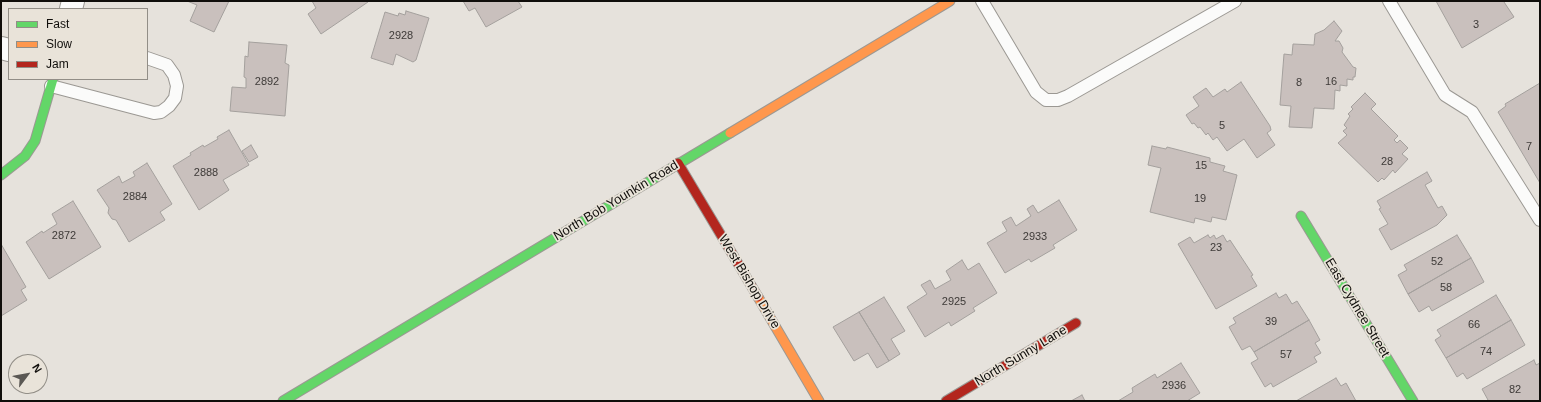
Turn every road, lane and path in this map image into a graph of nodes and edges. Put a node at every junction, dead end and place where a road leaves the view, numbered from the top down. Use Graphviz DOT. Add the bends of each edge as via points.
graph roads {
  1 [pos="950,1"];
  2 [pos="982,1"];
  3 [pos="1235,1"];
  4 [pos="1389,1"];
  5 [pos="148,58"];
  6 [pos="52,82"];
  7 [pos="678,163"];
  8 [pos="1,175"];
  9 [pos="1301,216"];
  10 [pos="1540,220"];
  11 [pos="1076,323"];
  12 [pos="283,401"];
  13 [pos="819,401"];
  14 [pos="946,401"];
  15 [pos="1413,401"];
  1 -- 7 [label="street, North Bob Younkin Road"];
  2 -- 3 [label="lane" via="1036,92 1046,100 1058,100"];
  4 -- 10 [label="lane" via="1445,95 1472,112"];
  5 -- 6 [label="lane" via="167,65 174,75 177,86 175,98 161,112 154,113"];
  6 -- 8 [label="street" via="35,141 25,156"];
  7 -- 12 [label="street, North Bob Younkin Road"];
  7 -- 13 [label="street, West Bishop Drive"];
  9 -- 15 [label="street, East Cydnee Street"];
  11 -- 14 [label="street, North Sunny Lane"];
}
